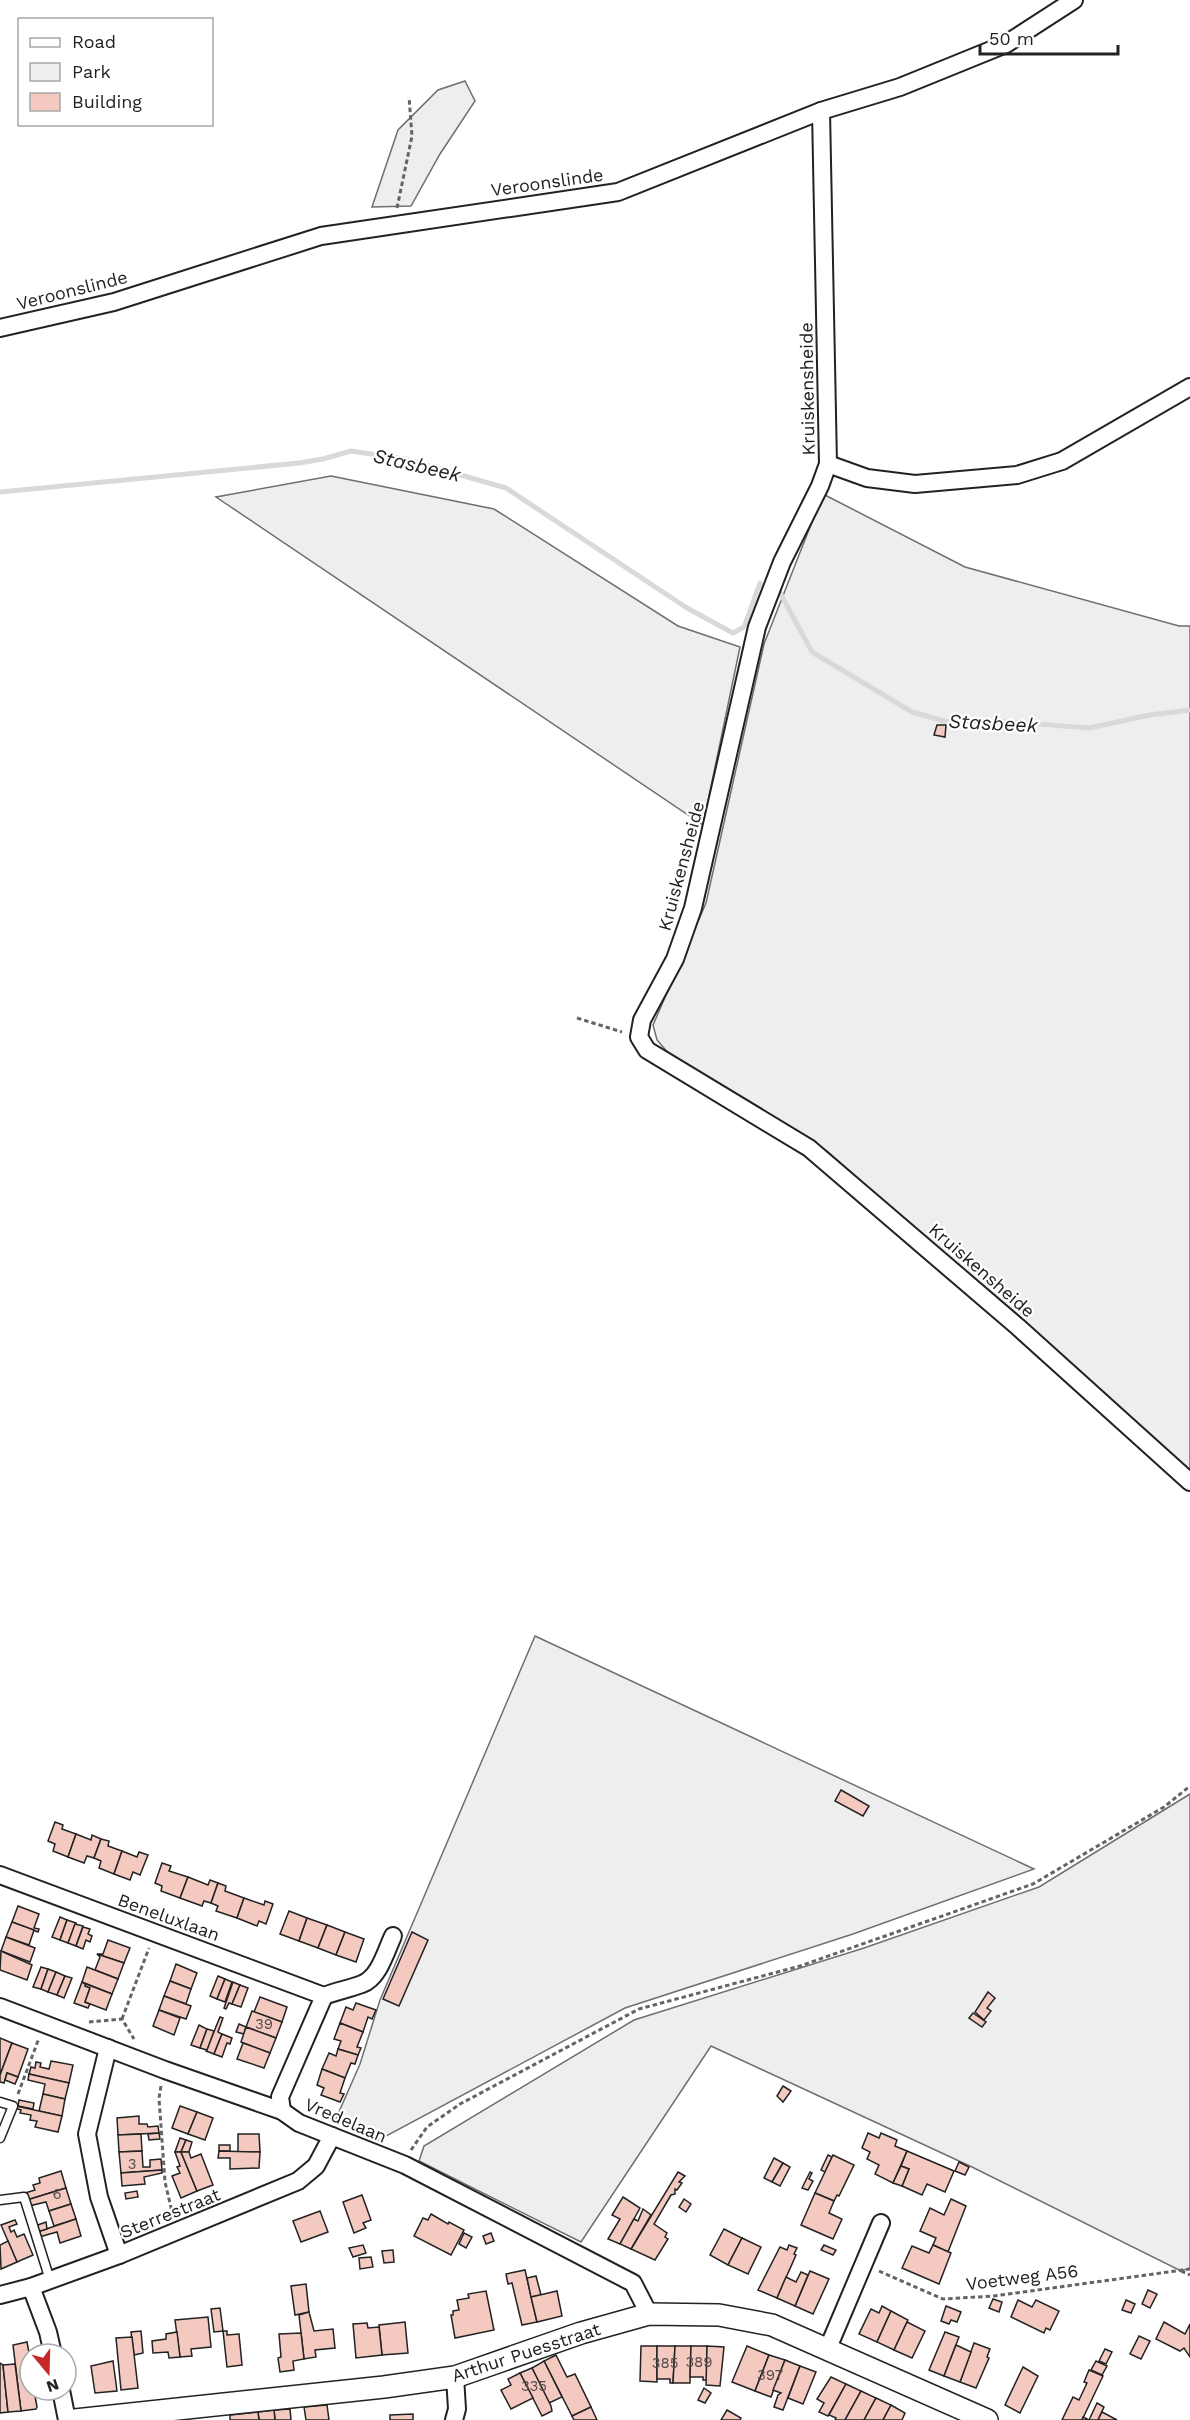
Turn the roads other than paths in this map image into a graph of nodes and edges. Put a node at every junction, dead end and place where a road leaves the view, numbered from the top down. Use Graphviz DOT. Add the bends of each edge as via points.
graph roads {
  1 [pos="1074,0"];
  2 [pos="821,111"];
  3 [pos="0,328"];
  4 [pos="1190,387"];
  5 [pos="828,464"];
  6 [pos="1190,1482"];
  7 [pos="0,1875"];
  8 [pos="393,1936"];
  9 [pos="324,1996"];
  10 [pos="0,2007"];
  11 [pos="108,2048"];
  12 [pos="0,2102"];
  13 [pos="282,2111"];
  14 [pos="332,2136"];
  15 [pos="0,2138"];
  16 [pos="0,2200"];
  17 [pos="881,2223"];
  18 [pos="119,2255"];
  19 [pos="50,2280"];
  20 [pos="31,2287"];
  21 [pos="0,2295"];
  22 [pos="649,2314"];
  23 [pos="50,2342"];
  24 [pos="828,2348"];
  25 [pos="455,2377"];
  26 [pos="63,2402"];
  27 [pos="67,2420"];
  28 [pos="75,2420"];
  29 [pos="454,2420"];
  30 [pos="987,2420"];
  1 -- 2 [label="street, Veroonslinde" via="1006,44 900,87"];
  2 -- 3 [label="street, Veroonslinde" via="618,192 321,236 114,302"];
  2 -- 5 [label="street, Kruiskensheide"];
  4 -- 5 [label="street" via="1062,461 1017,475 915,484 867,478"];
  5 -- 6 [label="street, Kruiskensheide" via="782,562 757,627 693,908 675,959 642,1020 639,1036 646,1050 809,1148 1009,1319"];
  7 -- 9 [label="street, Beneluxlaan"];
  8 -- 9 [label="street" via="379,1968 364,1984"];
  9 -- 13 [label="street" via="280,2097"];
  10 -- 11 [label="street, Vredelaan"];
  11 -- 13 [label="street, Vredelaan"];
  11 -- 18 [label="street" via="87,2134 99,2197"];
  12 -- 15 [label="lane" via="13,2106"];
  13 -- 14 [label="street, Vredelaan"];
  14 -- 18 [label="street, Sterrestraat" via="306,2176"];
  14 -- 22 [label="street, Vredelaan" via="405,2165 633,2283"];
  16 -- 19 [label="lane" via="24,2197"];
  17 -- 24 [label="street"];
  18 -- 19 [label="street, Sterrestraat"];
  19 -- 20 [label="street, Sterrestraat"];
  20 -- 21 [label="street, Sterrestraat"];
  20 -- 23 [label="street"];
  22 -- 24 [label="street, Arthur Puesstraat" via="719,2315 762,2323"];
  22 -- 25 [label="street, Arthur Puesstraat" via="581,2332"];
  24 -- 30 [label="street, Arthur Puesstraat"];
  25 -- 28 [label="street, Arthur Puesstraat"];
  25 -- 29 [label="street"];
  26 -- 27 [label="street"];
}
